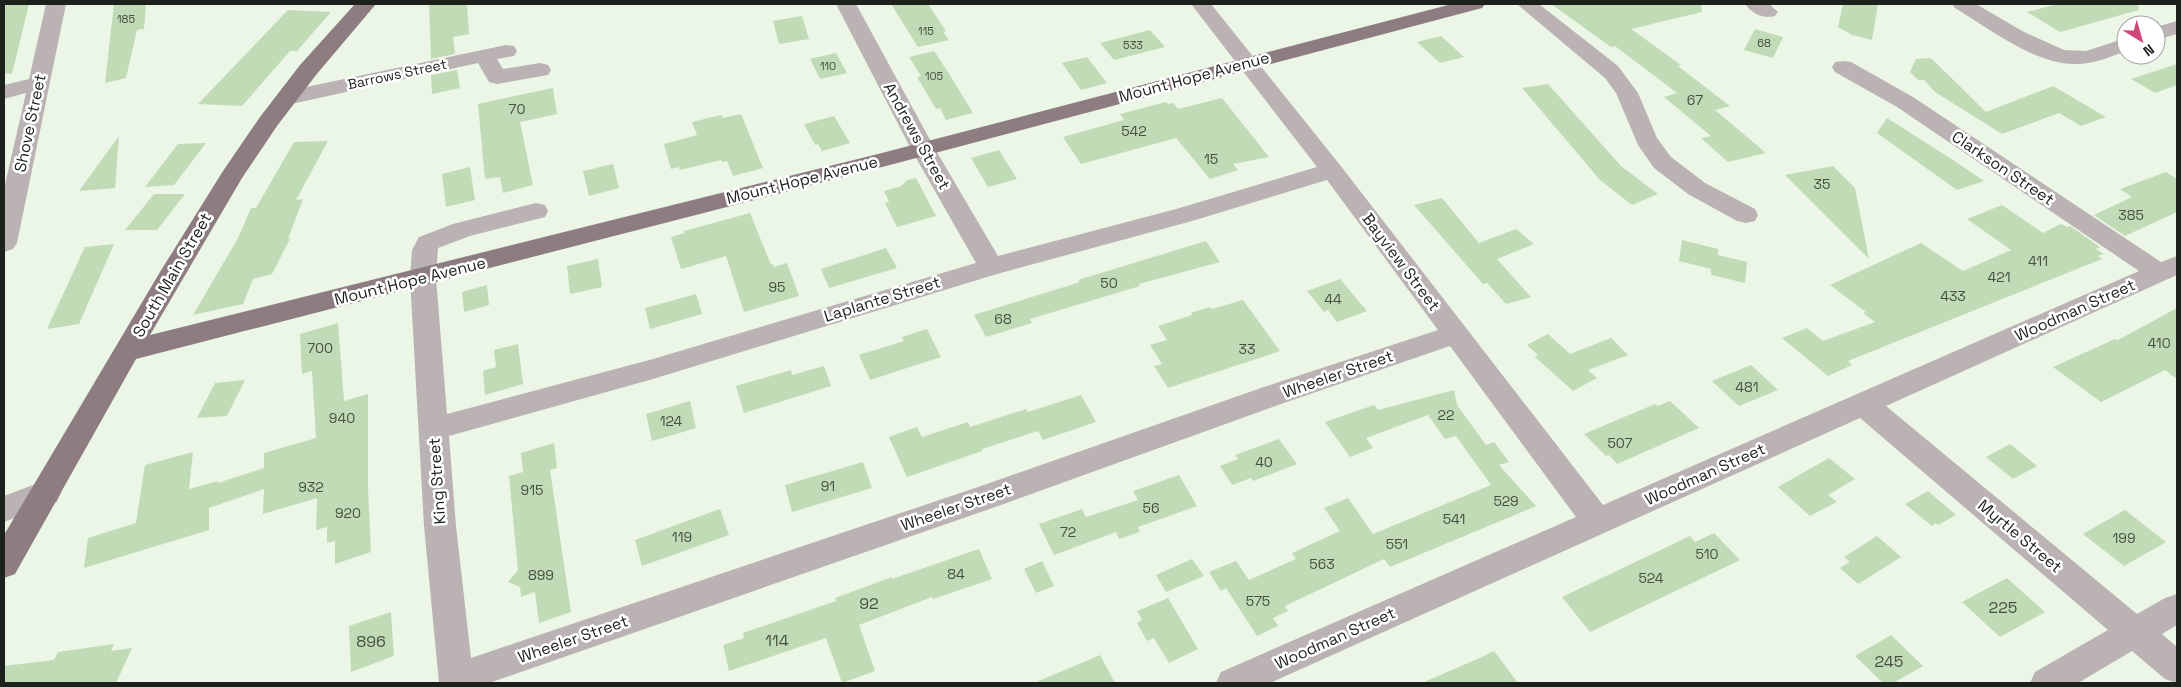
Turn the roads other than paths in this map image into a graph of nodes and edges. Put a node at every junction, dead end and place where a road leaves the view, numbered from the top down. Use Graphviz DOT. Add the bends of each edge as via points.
graph roads {
  1 [pos="56,4"];
  2 [pos="366,4"];
  3 [pos="846,4"];
  4 [pos="1201,4"];
  5 [pos="1475,4"];
  6 [pos="1527,4"];
  7 [pos="1962,4"];
  8 [pos="2116,47"];
  9 [pos="506,51"];
  10 [pos="484,56"];
  11 [pos="1247,63"];
  12 [pos="1843,67"];
  13 [pos="540,70"];
  14 [pos="39,84"];
  15 [pos="4,92"];
  16 [pos="287,98"];
  17 [pos="923,149"];
  18 [pos="1332,170"];
  19 [pos="536,211"];
  20 [pos="1746,215"];
  21 [pos="4,243"];
  22 [pos="991,266"];
  23 [pos="2168,269"];
  24 [pos="424,278"];
  25 [pos="1456,334"];
  26 [pos="128,351"];
  27 [pos="1863,404"];
  28 [pos="433,429"];
  29 [pos="4,488"];
  30 [pos="46,493"];
  31 [pos="4,509"];
  32 [pos="1598,522"];
  33 [pos="4,564"];
  34 [pos="2177,608"];
  35 [pos="2134,632"];
  36 [pos="2177,668"];
  37 [pos="456,681"];
  38 [pos="1233,683"];
  39 [pos="2046,683"];
  1 -- 14 [label="street, Shove Street"];
  2 -- 16 [label="main road, South Main Street"];
  3 -- 17 [label="street, Andrews Street"];
  4 -- 11 [label="street, Bayview Street"];
  5 -- 11 [label="main road, Mount Hope Avenue"];
  6 -- 20 [label="street" via="1620,82 1654,153 1697,188"];
  7 -- 8 [label="street" via="2035,46 2058,55 2083,57"];
  9 -- 10 [label="street, Barrows Street"];
  10 -- 13 [label="street" via="497,77"];
  10 -- 16 [label="street, Barrows Street"];
  11 -- 17 [label="main road, Mount Hope Avenue"];
  11 -- 18 [label="street, Bayview Street"];
  12 -- 23 [label="street, Clarkson Street" via="1906,102"];
  14 -- 15 [label="street"];
  14 -- 21 [label="street, Shove Street"];
  16 -- 26 [label="main road, South Main Street" via="231,176"];
  17 -- 22 [label="street, Andrews Street"];
  17 -- 24 [label="main road, Mount Hope Avenue"];
  18 -- 22 [label="street, Laplante Street" via="1183,215"];
  18 -- 25 [label="street, Bayview Street"];
  19 -- 24 [label="street, King Street" via="434,239 425,249"];
  22 -- 28 [label="street, Laplante Street" via="652,369"];
  23 -- 27 [label="street, Woodman Street"];
  24 -- 26 [label="main road, Mount Hope Avenue"];
  24 -- 28 [label="street, King Street"];
  25 -- 32 [label="street, Bayview Street"];
  25 -- 37 [label="street, Wheeler Street"];
  26 -- 30 [label="main road, South Main Street"];
  27 -- 32 [label="street, Woodman Street"];
  27 -- 35 [label="street, Myrtle Street"];
  28 -- 37 [label="street, King Street"];
  29 -- 30 [label="street"];
  30 -- 31 [label="street"];
  30 -- 33 [label="main road, South Main Street"];
  32 -- 38 [label="street, Woodman Street"];
  34 -- 35 [label="street"];
  35 -- 36 [label="street, Myrtle Street"];
  35 -- 39 [label="street"];
}
